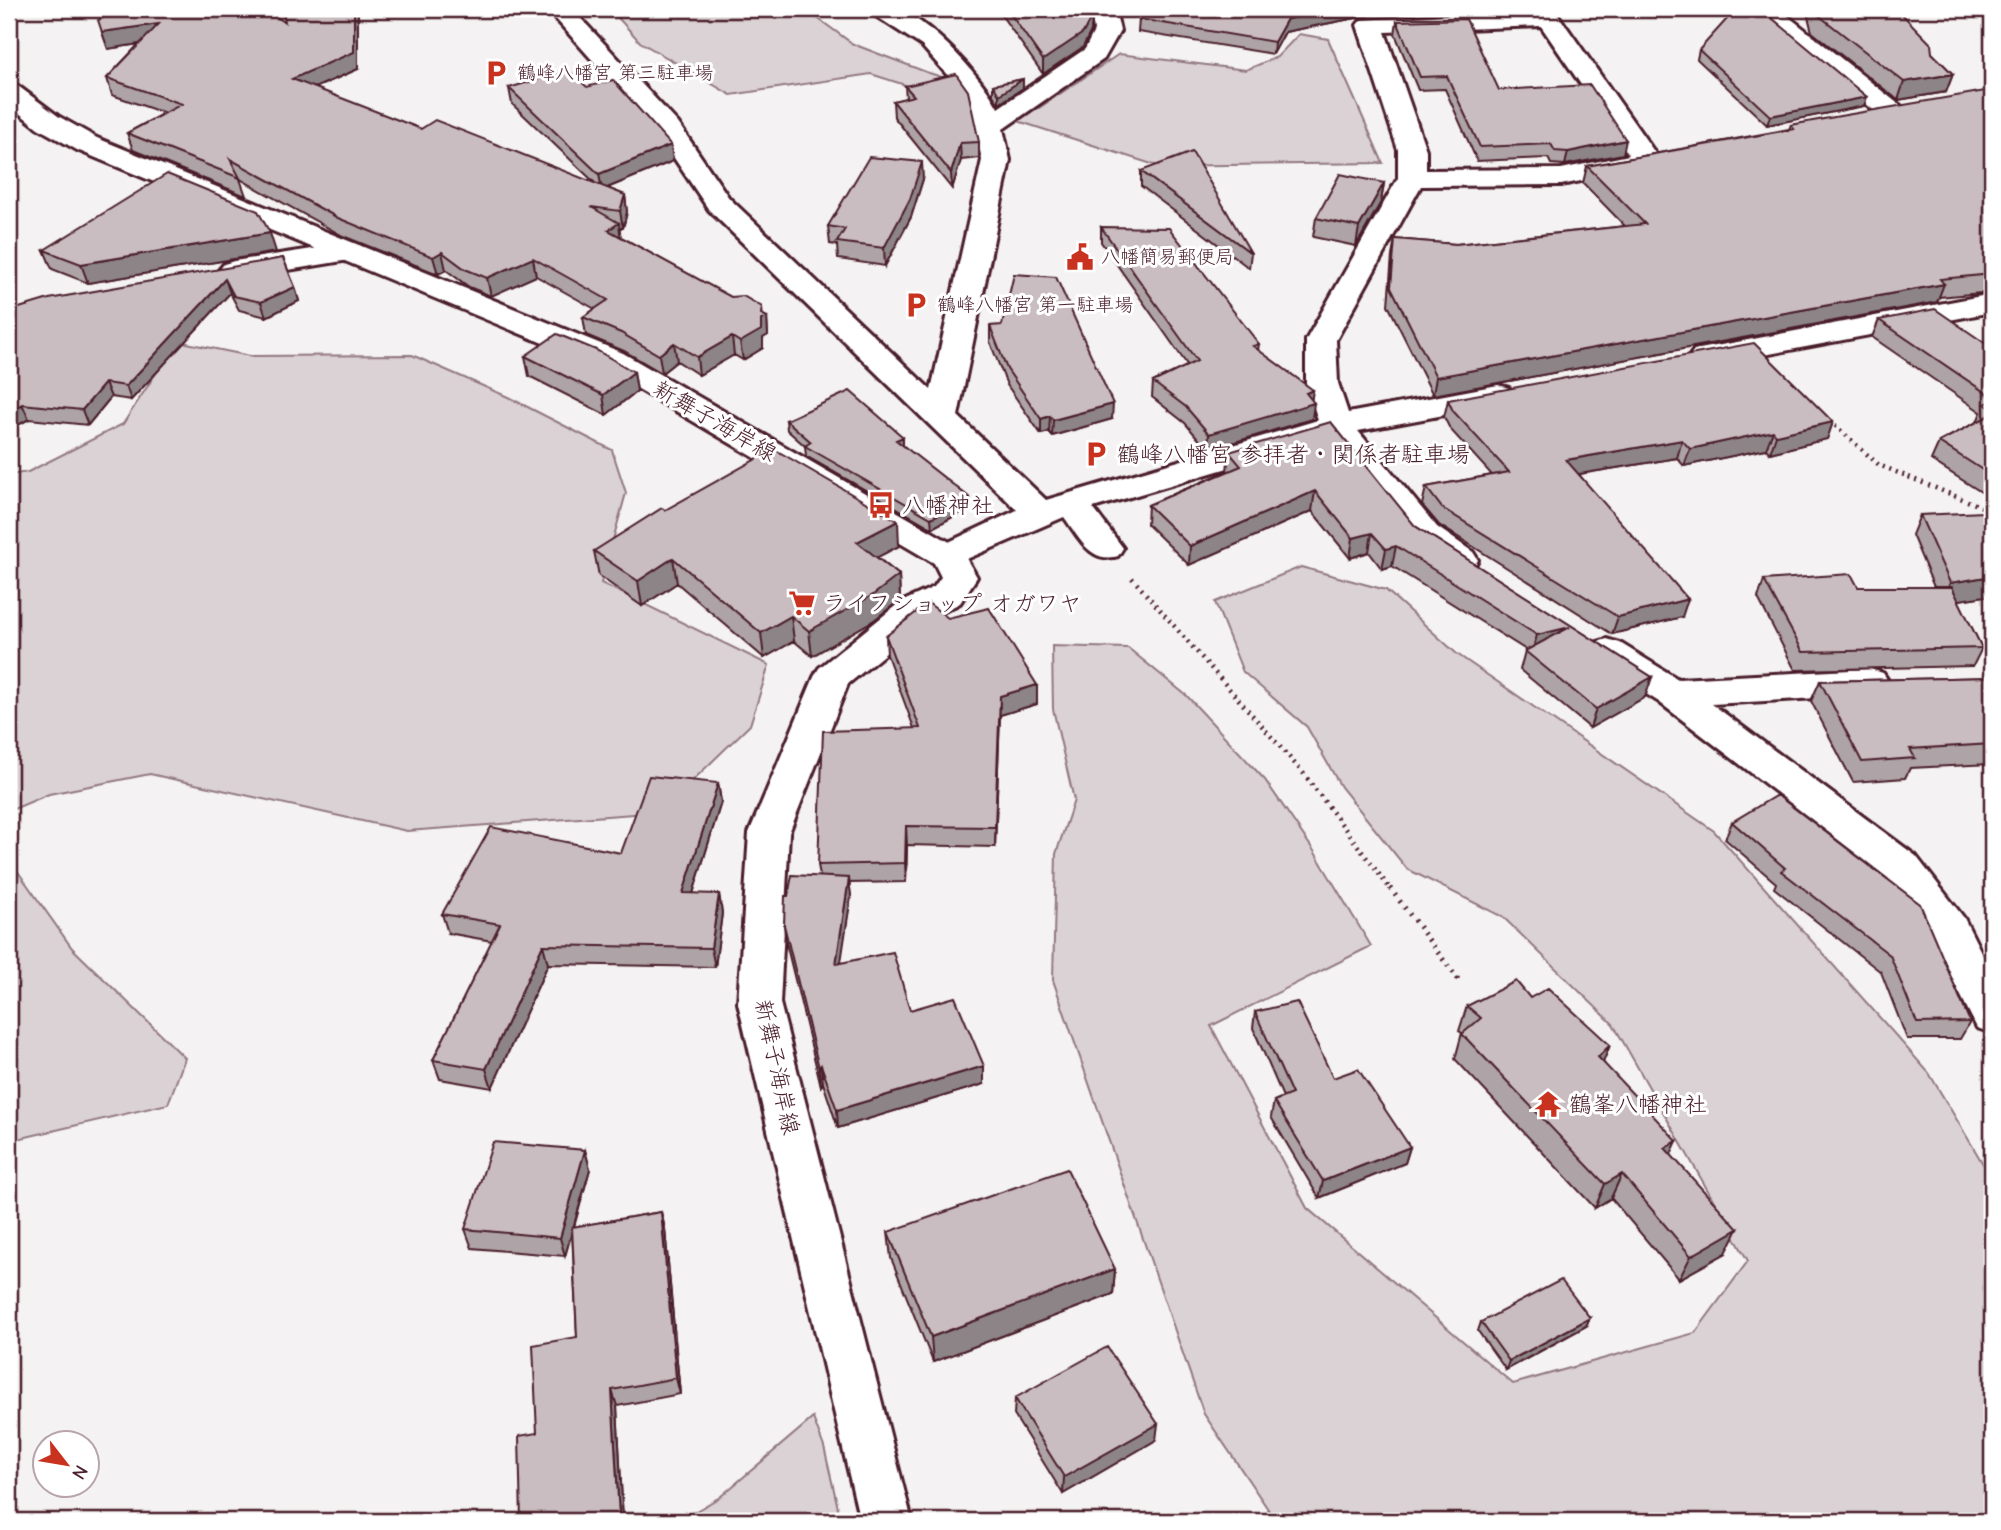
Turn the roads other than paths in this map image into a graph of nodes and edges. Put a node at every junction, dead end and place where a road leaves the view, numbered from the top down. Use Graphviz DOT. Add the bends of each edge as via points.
graph roads {
  1 [pos="559,9"];
  2 [pos="877,9"];
  3 [pos="1103,9"];
  4 [pos="1764,9"];
  5 [pos="1545,13"];
  6 [pos="9,92"];
  7 [pos="1857,118"];
  8 [pos="988,127"];
  9 [pos="1673,154"];
  10 [pos="1646,160"];
  11 [pos="1412,178"];
  12 [pos="351,252"];
  13 [pos="205,275"];
  14 [pos="1992,303"];
  15 [pos="1670,363"];
  16 [pos="1523,390"];
  17 [pos="941,419"];
  18 [pos="1336,425"];
  19 [pos="1072,505"];
  20 [pos="1040,513"];
  21 [pos="1106,548"];
  22 [pos="948,556"];
  23 [pos="1491,579"];
  24 [pos="1582,636"];
  25 [pos="1900,682"];
  26 [pos="1672,693"];
  27 [pos="1992,1016"];
  28 [pos="886,1521"];
  1 -- 17 [label="street" via="667,130 719,204"];
  2 -- 8 [label="street" via="931,41 984,106"];
  3 -- 8 [label="street" via="1107,31 1095,54"];
  4 -- 7 [label="street" via="1904,110"];
  5 -- 10 [label="street"];
  5 -- 11 [label="street" via="1370,24 1412,150"];
  6 -- 12 [label="street, 新舞子海岸線" via="87,144"];
  8 -- 17 [label="street" via="996,160 993,180"];
  9 -- 10 [label="street"];
  10 -- 11 [label="street" via="1561,177"];
  11 -- 18 [label="street" via="1321,340 1322,383"];
  12 -- 13 [label="street"];
  12 -- 22 [label="street, 新舞子海岸線" via="612,360"];
  14 -- 15 [label="street"];
  16 -- 18 [label="street"];
  17 -- 20 [label="street"];
  18 -- 19 [label="street"];
  18 -- 23 [label="street" via="1425,535"];
  19 -- 20 [label="street"];
  19 -- 21 [label="street"];
  20 -- 22 [label="street"];
  22 -- 28 [label="street, 新舞子海岸線" via="959,577 947,596 912,612 832,677 769,833 768,846 759,1003"];
  24 -- 26 [label="street"];
  25 -- 26 [label="street"];
  26 -- 27 [label="street" via="1902,867 1949,930"];
}
